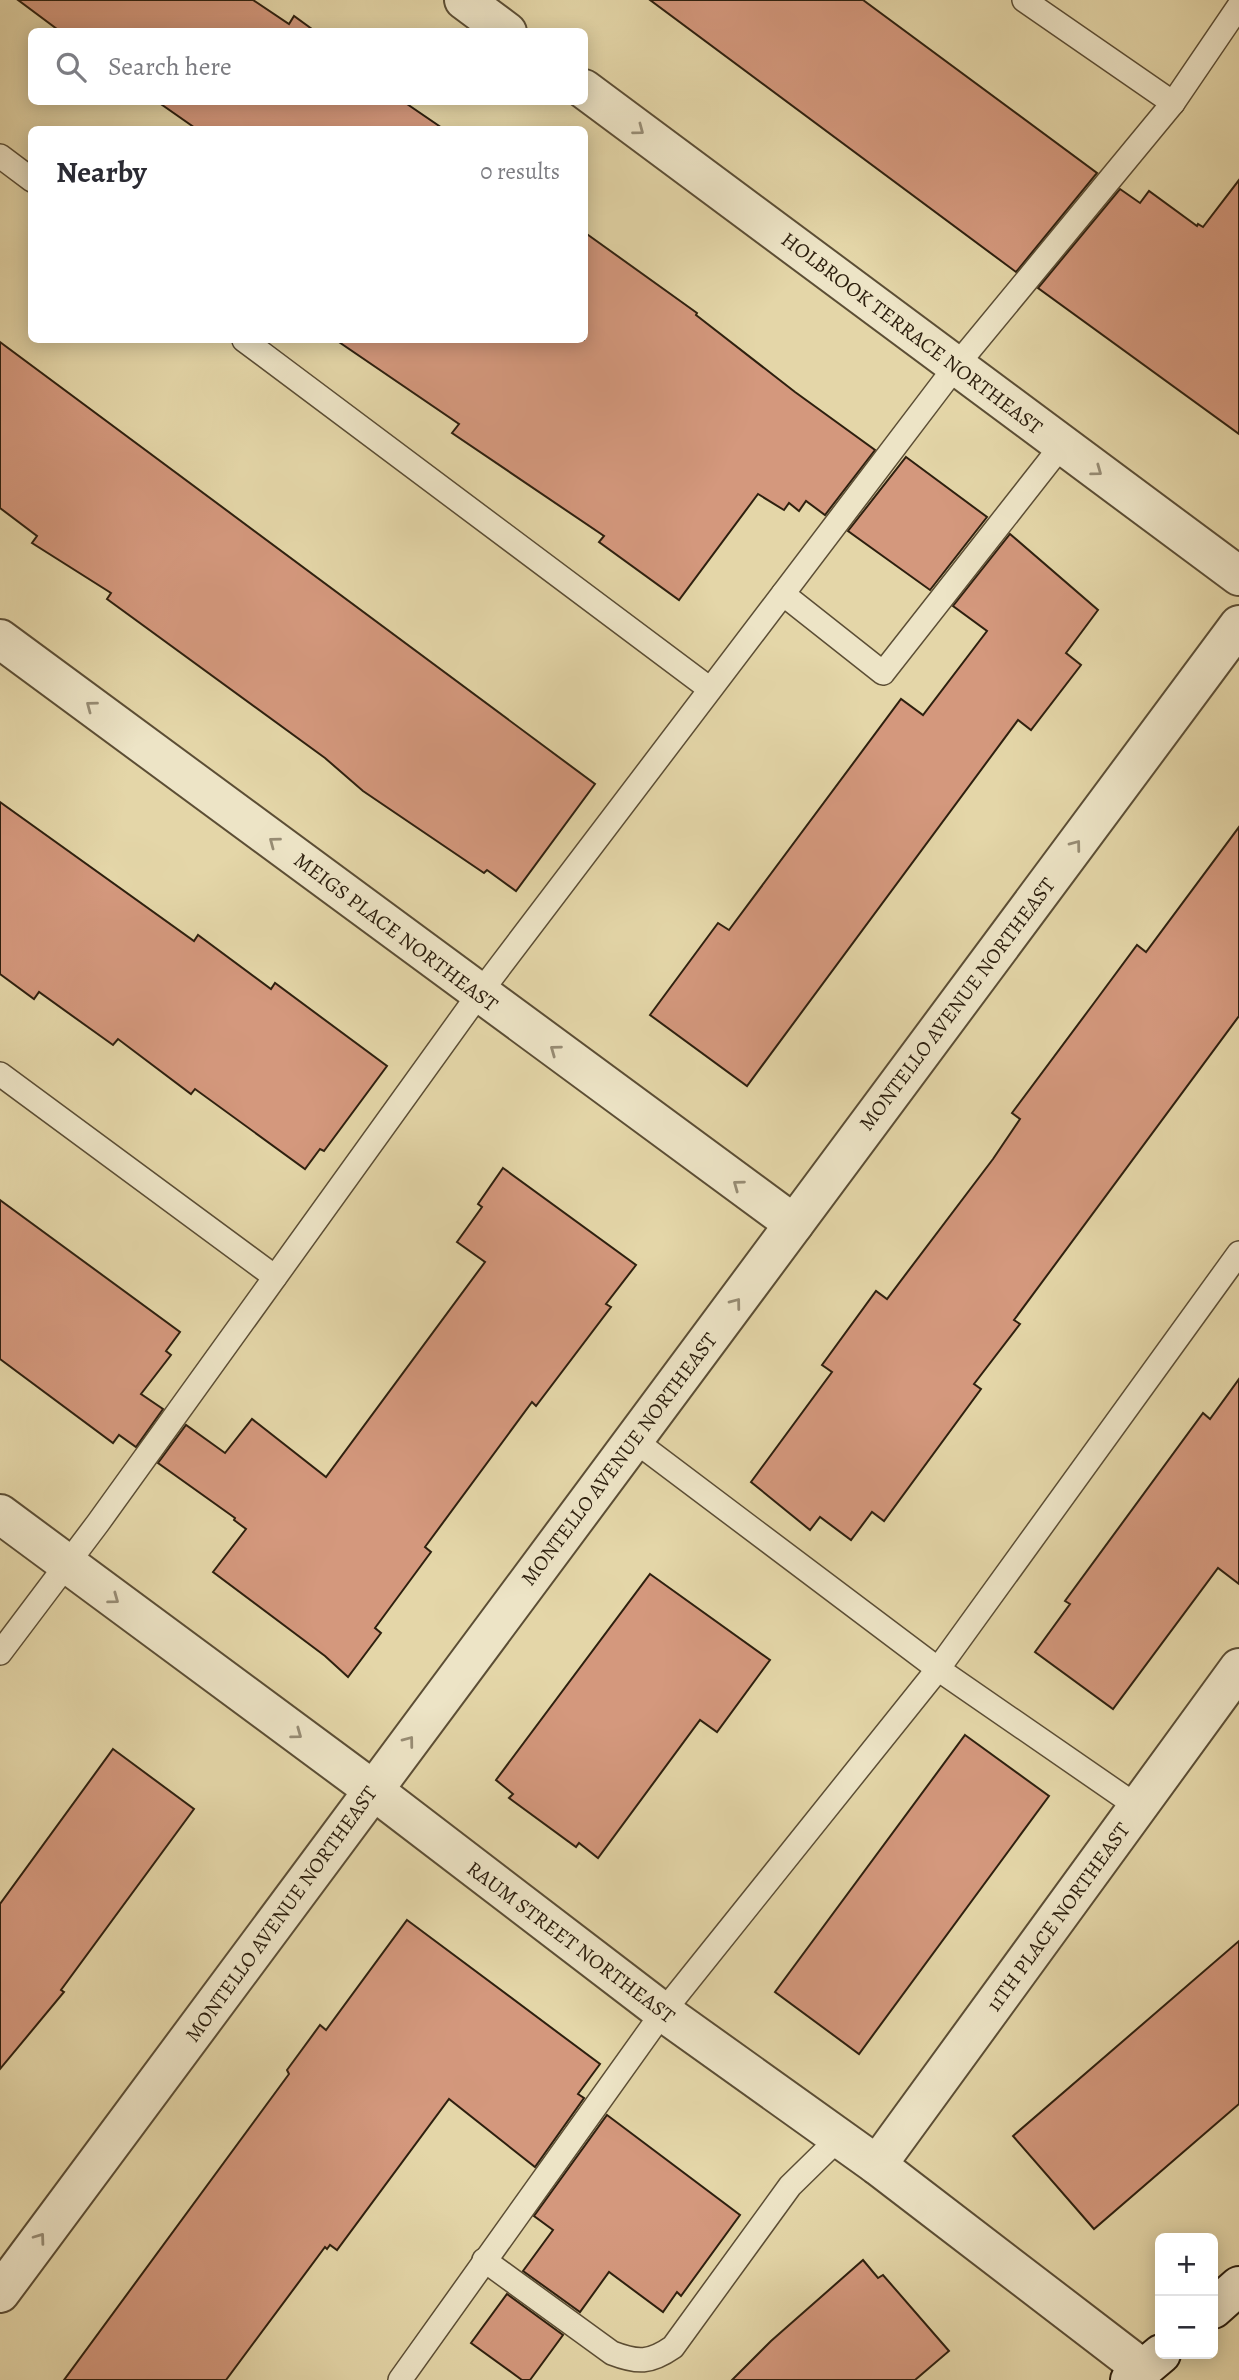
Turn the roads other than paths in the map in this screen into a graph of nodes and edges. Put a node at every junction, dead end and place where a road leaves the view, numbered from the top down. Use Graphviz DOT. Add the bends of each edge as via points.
graph roads {
  1 [pos="464,0"];
  2 [pos="1024,0"];
  3 [pos="1239,6"];
  4 [pos="502,28"];
  5 [pos="588,92"];
  6 [pos="1173,103"];
  7 [pos="0,156"];
  8 [pos="28,177"];
  9 [pos="248,343"];
  10 [pos="956,366"];
  11 [pos="1062,445"];
  12 [pos="1239,576"];
  13 [pos="783,594"];
  14 [pos="1239,625"];
  15 [pos="0,639"];
  16 [pos="710,689"];
  17 [pos="479,994"];
  18 [pos="0,1073"];
  19 [pos="794,1224"];
  20 [pos="1239,1252"];
  21 [pos="275,1277"];
  22 [pos="634,1440"];
  23 [pos="0,1514"];
  24 [pos="67,1564"];
  25 [pos="0,1653"];
  26 [pos="1239,1668"];
  27 [pos="938,1669"];
  28 [pos="373,1790"];
  29 [pos="1138,1807"];
  30 [pos="663,2012"];
  31 [pos="839,2138"];
  32 [pos="877,2165"];
  33 [pos="484,2260"];
  34 [pos="1239,2287"];
  35 [pos="0,2293"];
  36 [pos="1218,2305"];
  37 [pos="1145,2368"];
  38 [pos="400,2380"];
  1 -- 4 [label="street"];
  2 -- 6 [label="lane"];
  3 -- 6 [label="lane"];
  5 -- 10 [label="street, HOLBROOK TERRACE NORTHEAST, one-way"];
  6 -- 10 [label="lane"];
  7 -- 8 [label="lane"];
  9 -- 16 [label="lane"];
  10 -- 11 [label="street, HOLBROOK TERRACE NORTHEAST"];
  10 -- 13 [label="lane"];
  11 -- 12 [label="street, HOLBROOK TERRACE NORTHEAST, one-way"];
  11 -- 13 [label="lane" via="883,673"];
  13 -- 16 [label="lane"];
  19 -- 14 [label="street, MONTELLO AVENUE NORTHEAST, one-way"];
  17 -- 15 [label="street, MEIGS PLACE NORTHEAST, one-way"];
  16 -- 17 [label="lane"];
  19 -- 17 [label="street, MEIGS PLACE NORTHEAST, one-way"];
  17 -- 21 [label="lane"];
  18 -- 21 [label="lane"];
  22 -- 19 [label="street, MONTELLO AVENUE NORTHEAST, one-way"];
  20 -- 27 [label="lane"];
  21 -- 24 [label="lane"];
  22 -- 27 [label="lane"];
  28 -- 22 [label="street, MONTELLO AVENUE NORTHEAST, one-way"];
  23 -- 24 [label="street, RAUM STREET NORTHEAST"];
  24 -- 25 [label="lane"];
  24 -- 28 [label="street, RAUM STREET NORTHEAST, one-way"];
  26 -- 29 [label="street, 11TH PLACE NORTHEAST"];
  27 -- 29 [label="lane"];
  27 -- 30 [label="lane"];
  28 -- 30 [label="street, RAUM STREET NORTHEAST"];
  35 -- 28 [label="street, MONTELLO AVENUE NORTHEAST, one-way"];
  29 -- 32 [label="street, 11TH PLACE NORTHEAST"];
  30 -- 31 [label="street, RAUM STREET NORTHEAST"];
  30 -- 33 [label="lane"];
  31 -- 32 [label="street, RAUM STREET NORTHEAST"];
  31 -- 33 [label="lane" via="790,2186 673,2347 656,2359 631,2360 612,2353"];
  32 -- 37 [label="street, RAUM STREET NORTHEAST"];
  33 -- 38 [label="lane"];
  34 -- 36 [label="street"];
}
